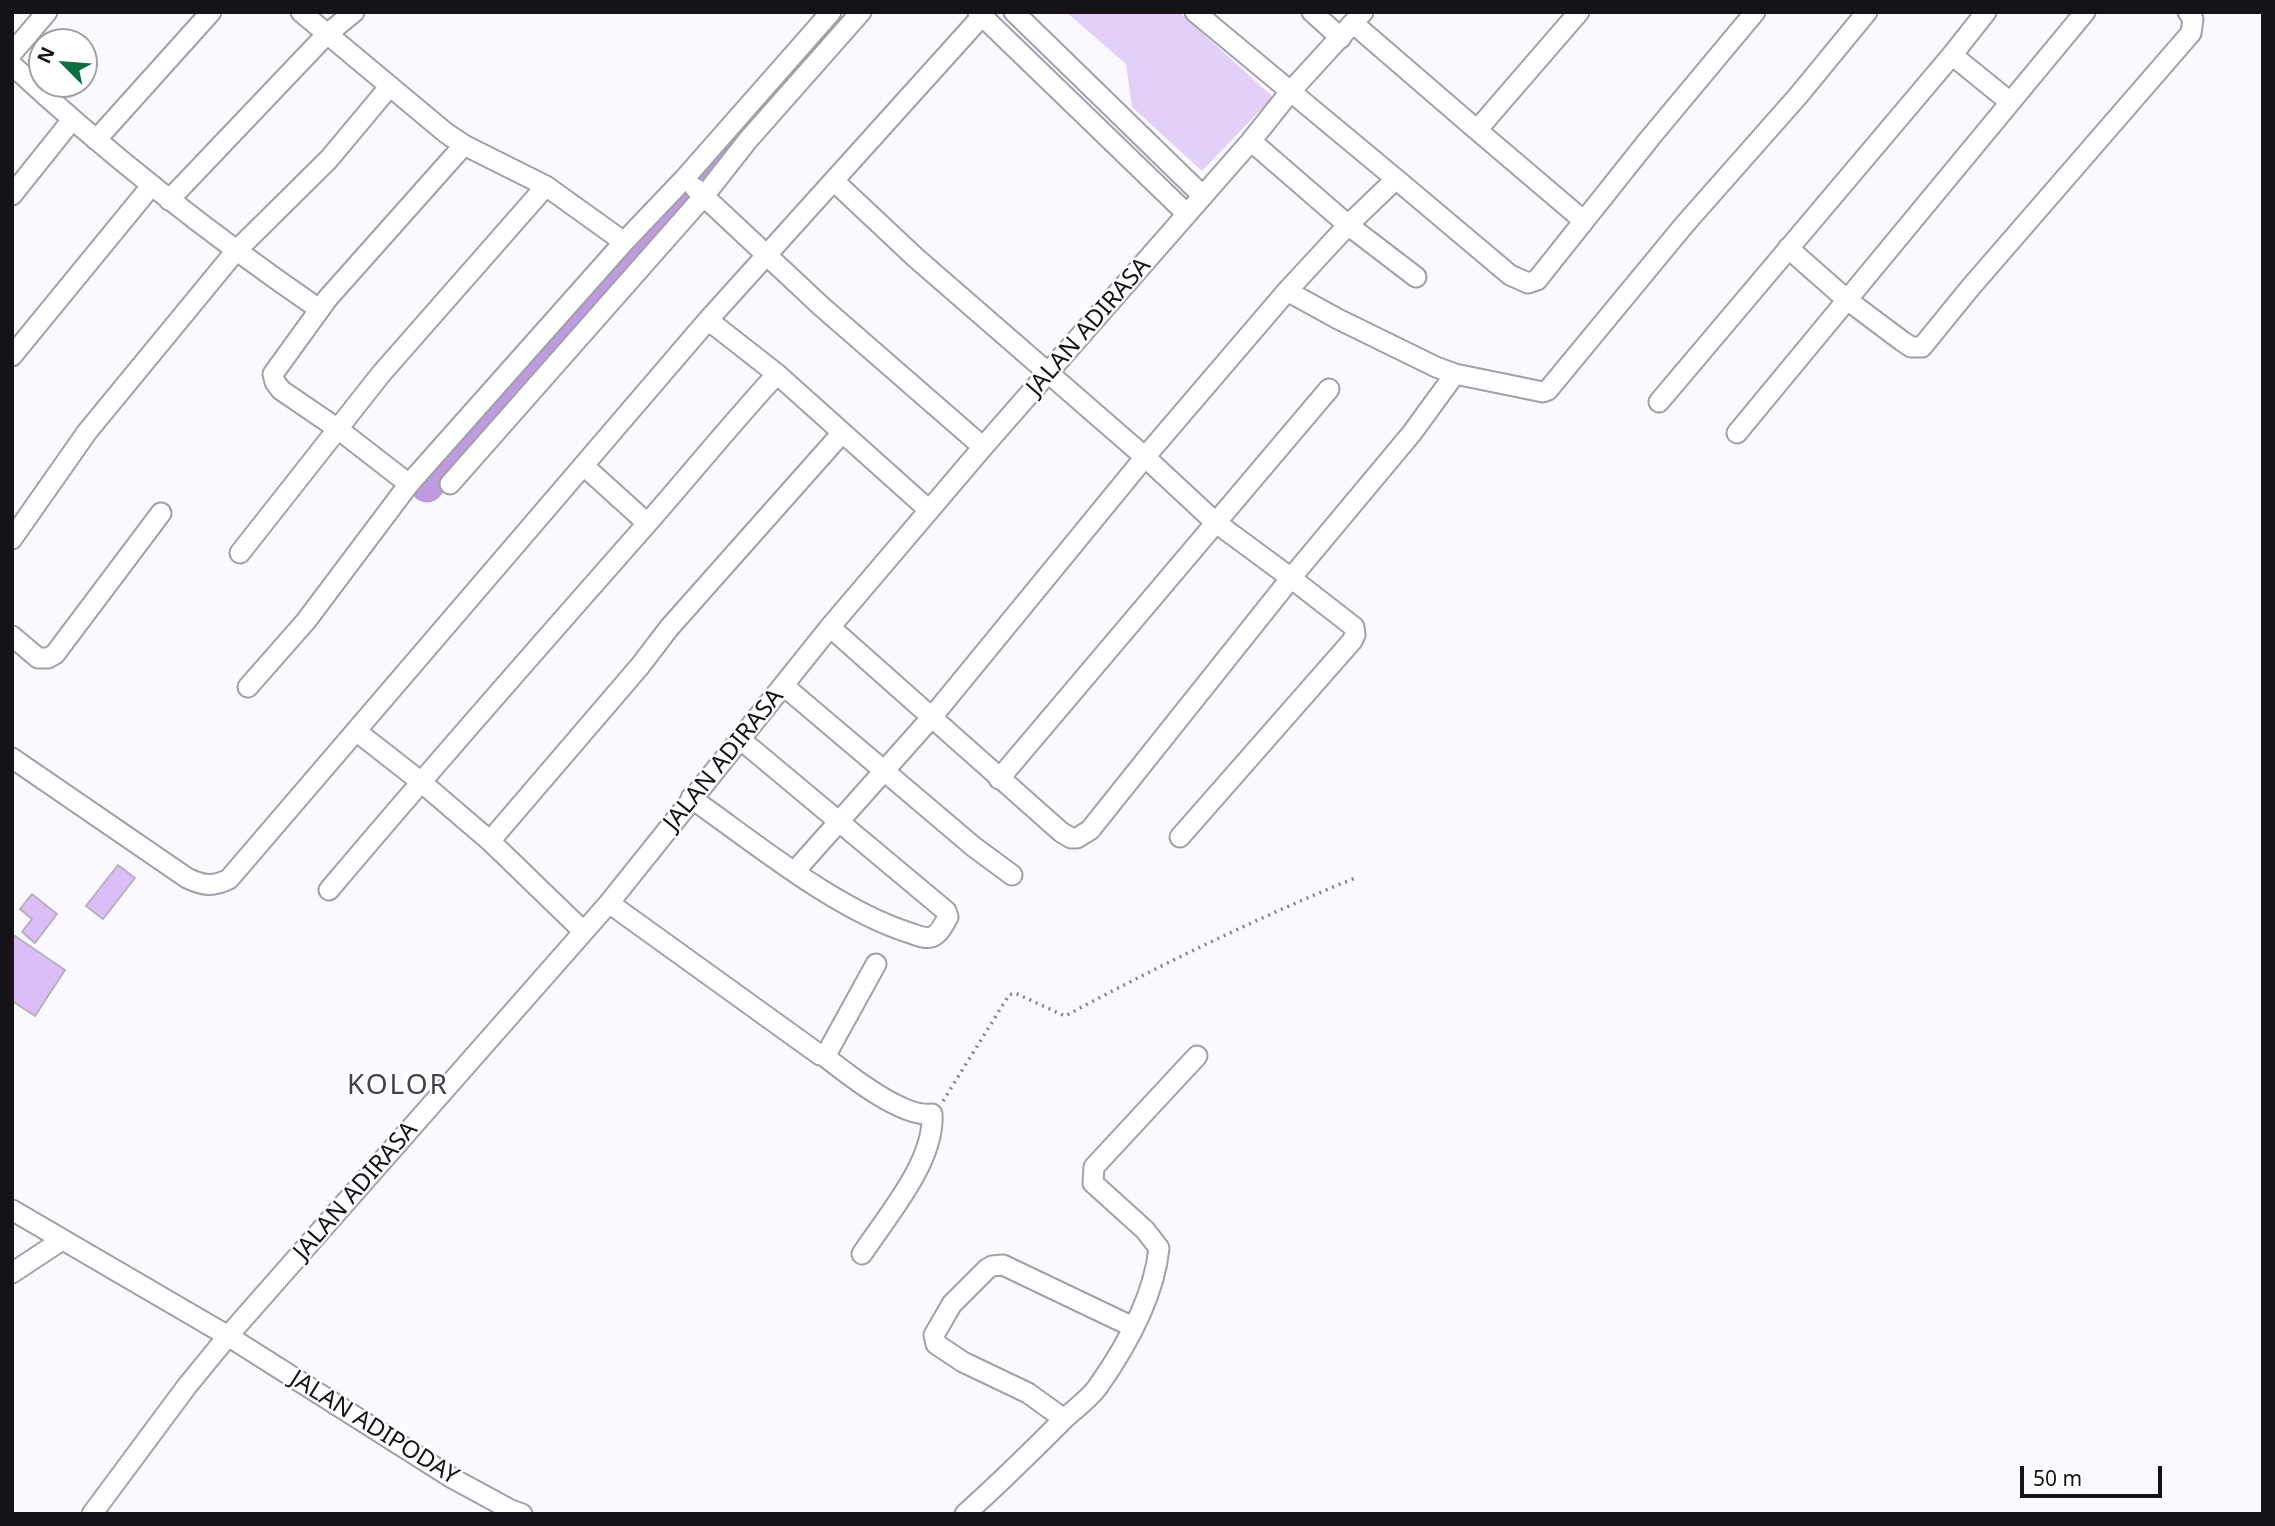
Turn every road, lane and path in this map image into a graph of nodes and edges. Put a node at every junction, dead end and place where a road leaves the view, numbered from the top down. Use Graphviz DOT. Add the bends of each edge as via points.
graph roads {
  1 [pos="47,12"];
  2 [pos="211,12"];
  3 [pos="301,12"];
  4 [pos="354,12"];
  5 [pos="831,12"];
  6 [pos="861,12"];
  7 [pos="1014,12"];
  8 [pos="1195,12"];
  9 [pos="1312,12"];
  10 [pos="1579,12"];
  11 [pos="1755,12"];
  12 [pos="1867,12"];
  13 [pos="1986,12"];
  14 [pos="2085,12"];
  15 [pos="2188,12"];
  16 [pos="980,14"];
  17 [pos="1353,24"];
  18 [pos="326,34"];
  19 [pos="12,53"];
  20 [pos="1952,55"];
  21 [pos="12,65"];
  22 [pos="390,86"];
  23 [pos="1290,92"];
  24 [pos="2010,102"];
  25 [pos="72,121"];
  26 [pos="1477,130"];
  27 [pos="96,140"];
  28 [pos="1251,141"];
  29 [pos="464,145"];
  30 [pos="1396,179"];
  31 [pos="685,180"];
  32 [pos="834,181"];
  33 [pos="152,186"];
  34 [pos="547,186"];
  35 [pos="12,195"];
  36 [pos="703,196"];
  37 [pos="1203,196"];
  38 [pos="169,200"];
  39 [pos="1186,214"];
  40 [pos="1584,221"];
  41 [pos="1348,225"];
  42 [pos="625,242"];
  43 [pos="1788,248"];
  44 [pos="235,252"];
  45 [pos="767,254"];
  46 [pos="1416,277"];
  47 [pos="1287,291"];
  48 [pos="1846,299"];
  49 [pos="319,309"];
  50 [pos="708,320"];
  51 [pos="12,356"];
  52 [pos="777,374"];
  53 [pos="1455,374"];
  54 [pos="1048,375"];
  55 [pos="1329,389"];
  56 [pos="1659,402"];
  57 [pos="338,429"];
  58 [pos="842,433"];
  59 [pos="1737,433"];
  60 [pos="983,447"];
  61 [pos="1145,457"];
  62 [pos="584,466"];
  63 [pos="409,484"];
  64 [pos="450,484"];
  65 [pos="929,510"];
  66 [pos="161,513"];
  67 [pos="1214,522"];
  68 [pos="647,523"];
  69 [pos="12,539"];
  70 [pos="240,553"];
  71 [pos="1291,578"];
  72 [pos="830,627"];
  73 [pos="12,636"];
  74 [pos="784,686"];
  75 [pos="248,687"];
  76 [pos="932,717"];
  77 [pos="356,731"];
  78 [pos="740,739"];
  79 [pos="12,758"];
  80 [pos="884,771"];
  81 [pos="999,779"];
  82 [pos="420,781"];
  83 [pos="691,798"];
  84 [pos="839,821"];
  85 [pos="1180,837"];
  86 [pos="490,841"];
  87 [pos="795,871"];
  88 [pos="1012,875"];
  89 [pos="1355,878"];
  90 [pos="328,890"];
  91 [pos="608,903"];
  92 [pos="583,931"];
  93 [pos="876,964"];
  94 [pos="823,1055"];
  95 [pos="1197,1056"];
  96 [pos="932,1114"];
  97 [pos="12,1210"];
  98 [pos="62,1240"];
  99 [pos="862,1254"];
  100 [pos="12,1273"];
  101 [pos="1133,1327"];
  102 [pos="228,1336"];
  103 [pos="1064,1419"];
  104 [pos="515,1513"];
  105 [pos="92,1514"];
  106 [pos="965,1514"];
  1 -- 19 [label="street"];
  2 -- 27 [label="street"];
  3 -- 18 [label="street"];
  4 -- 18 [label="street"];
  5 -- 31 [label="street"];
  6 -- 36 [label="street"];
  7 -- 37 [label="street"];
  8 -- 23 [label="street"];
  9 -- 17 [label="street"];
  10 -- 26 [label="street"];
  11 -- 40 [label="street"];
  12 -- 53 [label="street" via="1548,390"];
  13 -- 20 [label="street"];
  14 -- 24 [label="street"];
  15 -- 48 [label="street" via="2193,19 2191,33 1922,347 1911,347"];
  16 -- 32 [label="street"];
  16 -- 39 [label="street"];
  17 -- 23 [label="street, JALAN ADIRASA"];
  17 -- 26 [label="street"];
  18 -- 22 [label="street"];
  18 -- 38 [label="street"];
  20 -- 24 [label="street"];
  20 -- 43 [label="street"];
  21 -- 25 [label="street"];
  22 -- 29 [label="street"];
  22 -- 44 [label="street" via="329,159"];
  23 -- 28 [label="street, JALAN ADIRASA"];
  23 -- 30 [label="street"];
  24 -- 48 [label="street"];
  25 -- 27 [label="street"];
  25 -- 35 [label="street"];
  26 -- 40 [label="street"];
  27 -- 33 [label="street"];
  28 -- 37 [label="street, JALAN ADIRASA"];
  28 -- 41 [label="street"];
  29 -- 34 [label="street"];
  29 -- 49 [label="street"];
  30 -- 40 [label="street" via="1510,275 1528,283 1537,280"];
  30 -- 41 [label="street"];
  31 -- 36 [label="street"];
  31 -- 42 [label="street"];
  32 -- 45 [label="street"];
  32 -- 54 [label="street"];
  33 -- 38 [label="street"];
  33 -- 51 [label="street"];
  34 -- 42 [label="street"];
  34 -- 57 [label="street"];
  36 -- 45 [label="street"];
  36 -- 64 [label="street"];
  37 -- 39 [label="street, JALAN ADIRASA"];
  38 -- 44 [label="street"];
  39 -- 54 [label="street, JALAN ADIRASA"];
  41 -- 46 [label="street"];
  41 -- 47 [label="street"];
  42 -- 63 [label="street"];
  43 -- 48 [label="street"];
  43 -- 56 [label="street"];
  44 -- 49 [label="street"];
  44 -- 69 [label="street" via="87,432"];
  45 -- 50 [label="street"];
  45 -- 60 [label="street"];
  47 -- 53 [label="street"];
  47 -- 61 [label="street"];
  48 -- 59 [label="street"];
  49 -- 57 [label="street" via="273,374 281,390"];
  50 -- 52 [label="street"];
  50 -- 62 [label="street"];
  52 -- 58 [label="street"];
  52 -- 68 [label="street"];
  53 -- 71 [label="street"];
  54 -- 60 [label="street, JALAN ADIRASA"];
  54 -- 61 [label="street"];
  55 -- 67 [label="street"];
  57 -- 63 [label="street"];
  57 -- 70 [label="street"];
  58 -- 65 [label="street"];
  58 -- 86 [label="street" via="668,628"];
  60 -- 65 [label="street, JALAN ADIRASA"];
  61 -- 67 [label="street"];
  61 -- 76 [label="street"];
  62 -- 68 [label="street"];
  62 -- 77 [label="street"];
  63 -- 75 [label="street" via="306,621"];
  65 -- 72 [label="street, JALAN ADIRASA"];
  66 -- 73 [label="street" via="55,654 37,658"];
  67 -- 71 [label="street"];
  67 -- 81 [label="street"];
  68 -- 82 [label="street"];
  71 -- 81 [label="street" via="1084,835 1065,835"];
  71 -- 85 [label="street" via="1354,627 1355,635"];
  72 -- 74 [label="street, JALAN ADIRASA"];
  72 -- 76 [label="street"];
  74 -- 78 [label="street, JALAN ADIRASA"];
  74 -- 80 [label="street"];
  76 -- 80 [label="street"];
  76 -- 81 [label="street"];
  77 -- 79 [label="street" via="229,879 217,885 203,886 187,878"];
  77 -- 82 [label="street"];
  78 -- 83 [label="street, JALAN ADIRASA"];
  78 -- 84 [label="street"];
  80 -- 84 [label="street"];
  80 -- 88 [label="street"];
  82 -- 86 [label="street"];
  82 -- 90 [label="street"];
  83 -- 87 [label="street"];
  83 -- 91 [label="street, JALAN ADIRASA"];
  84 -- 87 [label="street"];
  84 -- 87 [label="street" via="946,911 948,917 938,933 926,938 897,929 851,907"];
  86 -- 92 [label="street"];
  89 -- 96 [label="path" via="1180,955 1065,1016 1015,993 1009,995"];
  91 -- 92 [label="street, JALAN ADIRASA"];
  91 -- 94 [label="street"];
  92 -- 102 [label="street, JALAN ADIRASA"];
  93 -- 94 [label="street"];
  94 -- 96 [label="street" via="909,1110"];
  95 -- 101 [label="street" via="1094,1167 1093,1183 1159,1248 1151,1291"];
  96 -- 99 [label="street" via="930,1140 911,1181"];
  97 -- 98 [label="street, JALAN ADIPODAY"];
  98 -- 100 [label="street"];
  98 -- 102 [label="street, JALAN ADIPODAY"];
  101 -- 103 [label="street" via="1095,1390"];
  101 -- 103 [label="street" via="1003,1265 987,1269 951,1304 934,1335 936,1344 1028,1393"];
  102 -- 104 [label="street, JALAN ADIPODAY"];
  102 -- 105 [label="street, JALAN ADIRASA"];
  103 -- 106 [label="street"];
}
